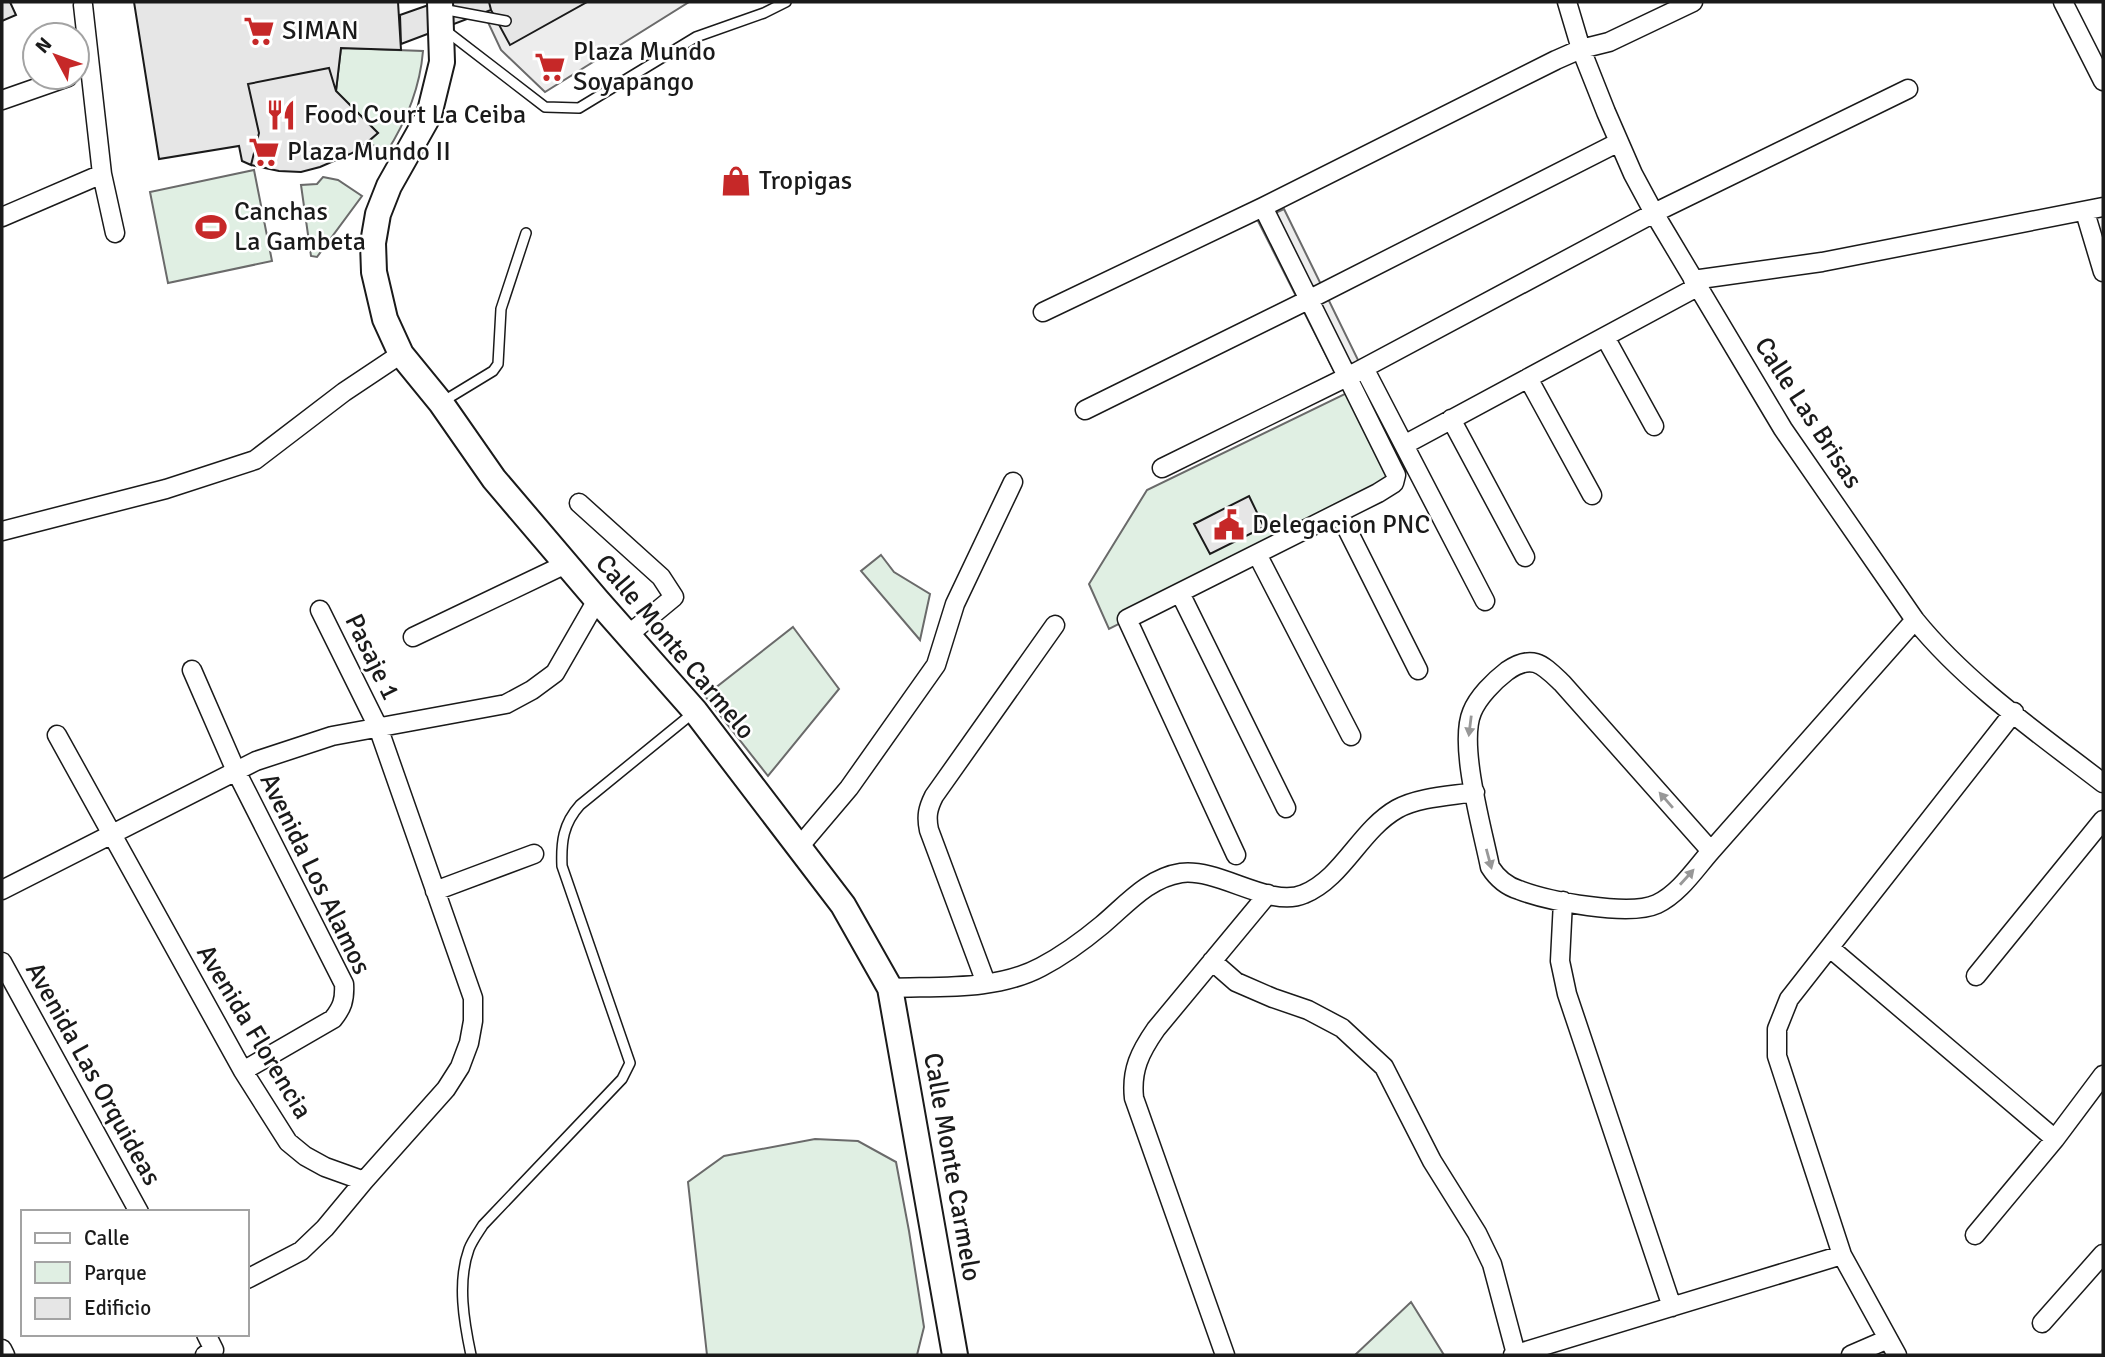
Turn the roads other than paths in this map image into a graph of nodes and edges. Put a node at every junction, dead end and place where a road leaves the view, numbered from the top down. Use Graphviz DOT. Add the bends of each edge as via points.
graph roads {
  1 [pos="786,2"];
  2 [pos="1567,2"];
  3 [pos="1693,2"];
  4 [pos="2063,2"];
  5 [pos="83,5"];
  6 [pos="441,13"];
  7 [pos="83,21"];
  8 [pos="506,21"];
  9 [pos="1581,49"];
  10 [pos="2103,81"];
  11 [pos="1908,89"];
  12 [pos="28,91"];
  13 [pos="87,91"];
  14 [pos="2,100"];
  15 [pos="1619,142"];
  16 [pos="102,174"];
  17 [pos="1263,207"];
  18 [pos="2103,207"];
  19 [pos="2085,212"];
  20 [pos="1654,213"];
  21 [pos="2,216"];
  22 [pos="115,233"];
  23 [pos="526,233"];
  24 [pos="2103,272"];
  25 [pos="1695,284"];
  26 [pos="1310,299"];
  27 [pos="1043,312"];
  28 [pos="1605,337"];
  29 [pos="401,354"];
  30 [pos="1356,372"];
  31 [pos="1528,378"];
  32 [pos="441,403"];
  33 [pos="1084,410"];
  34 [pos="1451,419"];
  35 [pos="1654,426"];
  36 [pos="1404,444"];
  37 [pos="1162,468"];
  38 [pos="1013,482"];
  39 [pos="1592,495"];
  40 [pos="579,503"];
  41 [pos="1339,513"];
  42 [pos="2,531"];
  43 [pos="1257,554"];
  44 [pos="1525,557"];
  45 [pos="566,564"];
  46 [pos="1180,593"];
  47 [pos="597,600"];
  48 [pos="1485,601"];
  49 [pos="320,610"];
  50 [pos="1915,620"];
  51 [pos="1055,625"];
  52 [pos="628,635"];
  53 [pos="413,637"];
  54 [pos="192,670"];
  55 [pos="1418,670"];
  56 [pos="695,711"];
  57 [pos="2014,712"];
  58 [pos="378,727"];
  59 [pos="57,735"];
  60 [pos="1351,736"];
  61 [pos="236,771"];
  62 [pos="2103,783"];
  63 [pos="1475,792"];
  64 [pos="1286,808"];
  65 [pos="2103,820"];
  66 [pos="111,834"];
  67 [pos="799,847"];
  68 [pos="1711,851"];
  69 [pos="534,854"];
  70 [pos="1236,855"];
  71 [pos="2,890"];
  72 [pos="435,891"];
  73 [pos="1268,894"];
  74 [pos="1563,901"];
  75 [pos="1830,948"];
  76 [pos="1212,961"];
  77 [pos="2,962"];
  78 [pos="1976,976"];
  79 [pos="986,983"];
  80 [pos="890,988"];
  81 [pos="243,1071"];
  82 [pos="2103,1075"];
  83 [pos="2054,1139"];
  84 [pos="364,1181"];
  85 [pos="138,1210"];
  86 [pos="1975,1235"];
  87 [pos="2103,1254"];
  88 [pos="1842,1255"];
  89 [pos="248,1278"];
  90 [pos="1672,1307"];
  91 [pos="2042,1323"];
  92 [pos="1892,1347"];
  93 [pos="2,1349"];
  94 [pos="5,1355"];
  95 [pos="471,1355"];
  96 [pos="955,1355"];
  97 [pos="1225,1355"];
  98 [pos="1514,1355"];
  99 [pos="1851,1355"];
  1 -- 6 [label="lane" via="696,37 579,108 545,107"];
  2 -- 9 [label="street, Calle Las Brisas"];
  3 -- 9 [label="street" via="1609,42"];
  4 -- 10 [label="street"];
  5 -- 7 [label="street"];
  6 -- 8 [label="lane"];
  6 -- 29 [label="street, Calle Monte Carmelo" via="442,62 429,115 389,186 373,243 384,319"];
  9 -- 15 [label="street, Calle Las Brisas"];
  9 -- 17 [label="street"];
  11 -- 20 [label="street"];
  12 -- 14 [label="street"];
  13 -- 16 [label="street"];
  15 -- 20 [label="street, Calle Las Brisas"];
  15 -- 26 [label="street"];
  16 -- 21 [label="street"];
  16 -- 22 [label="street"];
  17 -- 26 [label="street"];
  17 -- 27 [label="street"];
  18 -- 19 [label="street"];
  19 -- 24 [label="street"];
  19 -- 25 [label="street"];
  20 -- 25 [label="street, Calle Las Brisas"];
  20 -- 30 [label="street"];
  23 -- 32 [label="lane" via="501,309 498,364"];
  25 -- 28 [label="street"];
  25 -- 50 [label="street, Calle Las Brisas" via="1783,429"];
  26 -- 30 [label="street"];
  26 -- 33 [label="street"];
  28 -- 31 [label="street"];
  28 -- 35 [label="street"];
  29 -- 32 [label="street, Calle Monte Carmelo"];
  29 -- 42 [label="street" via="255,460 166,489"];
  30 -- 36 [label="street"];
  30 -- 37 [label="street"];
  30 -- 41 [label="street" via="1396,475 1387,488"];
  31 -- 34 [label="street"];
  31 -- 39 [label="street"];
  32 -- 45 [label="street, Calle Monte Carmelo" via="494,479"];
  34 -- 36 [label="street"];
  34 -- 44 [label="street"];
  36 -- 48 [label="street"];
  38 -- 67 [label="street" via="955,604 936,665 849,788"];
  40 -- 52 [label="street" via="661,577 674,597"];
  41 -- 43 [label="street"];
  41 -- 55 [label="street"];
  43 -- 46 [label="street"];
  43 -- 60 [label="street"];
  45 -- 47 [label="street, Calle Monte Carmelo"];
  45 -- 53 [label="street"];
  46 -- 64 [label="street"];
  46 -- 70 [label="street" via="1127,619"];
  47 -- 52 [label="street, Calle Monte Carmelo"];
  47 -- 58 [label="street" via="555,673 532,690 506,704"];
  49 -- 58 [label="street, Pasaje 1"];
  50 -- 57 [label="street, Calle Las Brisas" via="1948,656"];
  50 -- 68 [label="street"];
  51 -- 79 [label="street" via="928,808 929,830"];
  52 -- 56 [label="street, Calle Monte Carmelo"];
  54 -- 61 [label="street"];
  56 -- 67 [label="street, Calle Monte Carmelo"];
  56 -- 95 [label="lane" via="580,805 563,833 562,866 630,1063 622,1079 483,1225 470,1248 463,1270 463,1298"];
  57 -- 62 [label="street, Calle Las Brisas"];
  57 -- 75 [label="street"];
  58 -- 61 [label="street" via="332,736"];
  58 -- 72 [label="street"];
  59 -- 66 [label="street, Avenida Florencia"];
  61 -- 66 [label="street"];
  61 -- 81 [label="street, Avenida Los Alamos" via="345,995 333,1019"];
  68 -- 63 [label="street, one-way" via="1541,664 1519,664 1478,700 1468,727"];
  63 -- 73 [label="street" via="1398,808 1315,889 1301,896"];
  63 -- 74 [label="street, one-way" via="1490,867 1496,876 1518,890"];
  65 -- 78 [label="street"];
  66 -- 71 [label="street"];
  66 -- 81 [label="street, Avenida Florencia"];
  67 -- 80 [label="street, Calle Monte Carmelo" via="842,905"];
  74 -- 68 [label="street, one-way" via="1616,909 1651,906 1670,895"];
  69 -- 72 [label="street"];
  72 -- 84 [label="street" via="473,998 470,1043 446,1088"];
  73 -- 76 [label="street"];
  73 -- 79 [label="street" via="1199,874 1181,873 1158,880 1101,927 1040,968"];
  74 -- 90 [label="street" via="1560,961 1567,994"];
  75 -- 83 [label="street"];
  75 -- 88 [label="street" via="1789,999 1776,1042"];
  76 -- 97 [label="street" via="1142,1049 1133,1083 1134,1098"];
  76 -- 98 [label="street" via="1236,982 1342,1028 1384,1068 1432,1161 1478,1233 1492,1264"];
  77 -- 85 [label="street, Avenida Las Orquideas"];
  79 -- 80 [label="street"];
  80 -- 96 [label="street, Calle Monte Carmelo"];
  81 -- 84 [label="street, Avenida Florencia" via="288,1142 325,1167"];
  82 -- 83 [label="street"];
  83 -- 86 [label="street"];
  84 -- 89 [label="street" via="301,1251"];
  87 -- 91 [label="street"];
  88 -- 90 [label="street"];
  88 -- 92 [label="street"];
  90 -- 98 [label="street"];
  92 -- 99 [label="street"];
  93 -- 94 [label="street"];
}
